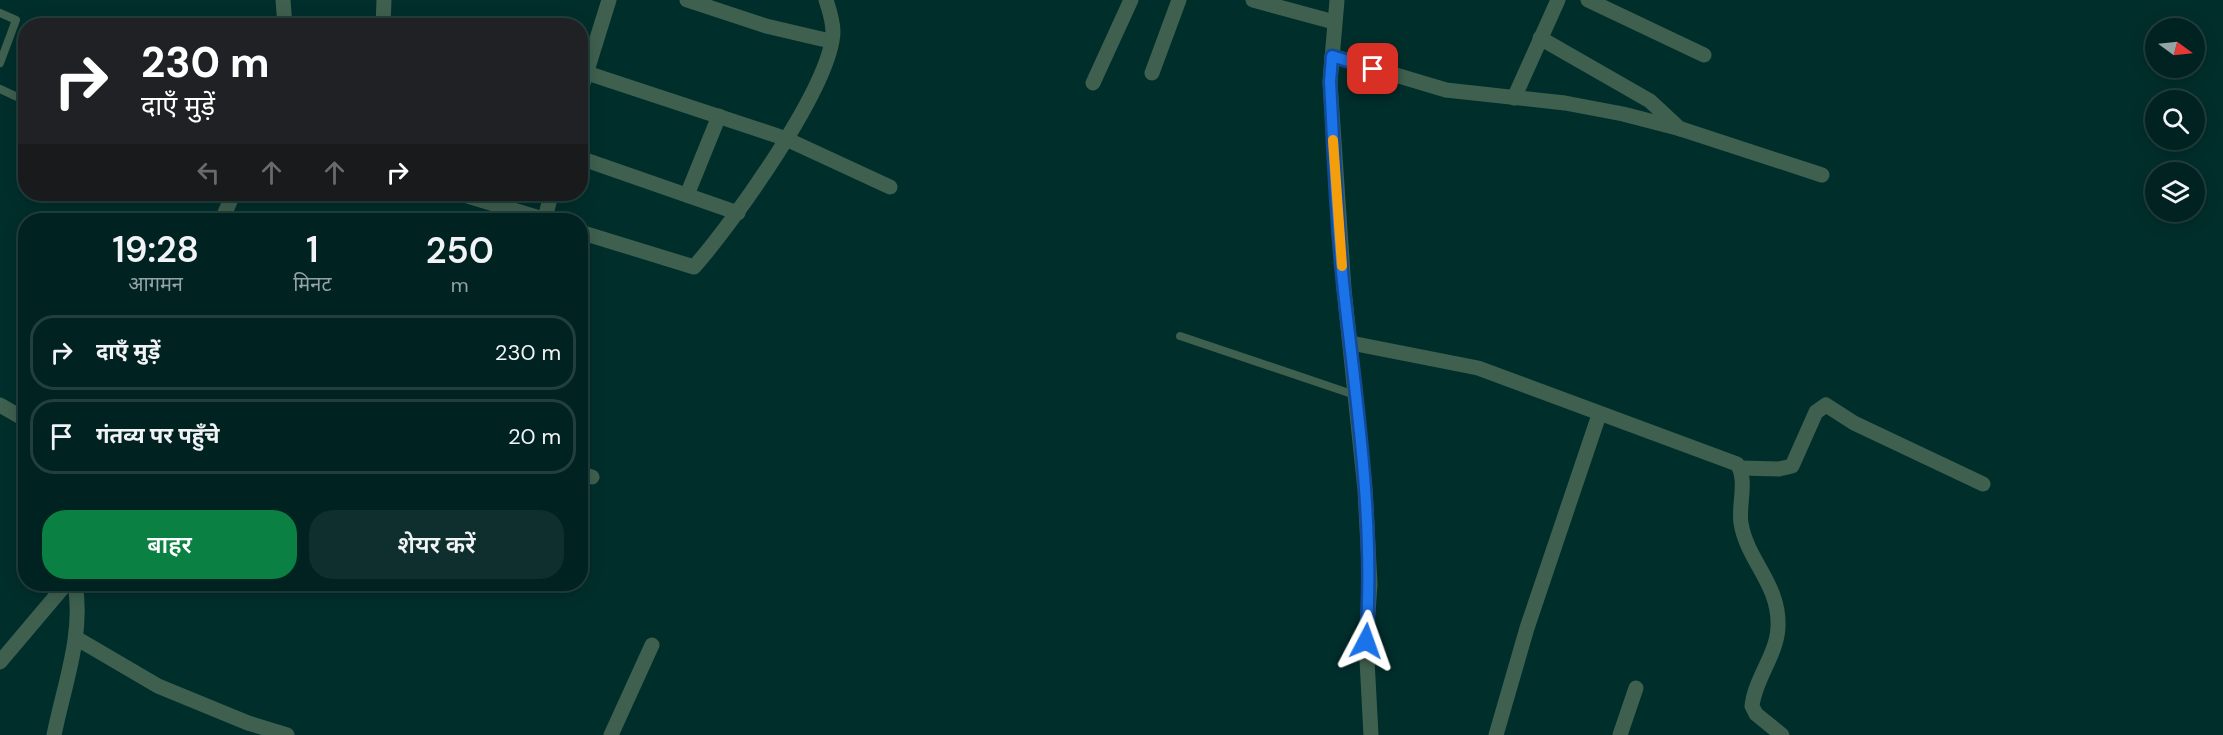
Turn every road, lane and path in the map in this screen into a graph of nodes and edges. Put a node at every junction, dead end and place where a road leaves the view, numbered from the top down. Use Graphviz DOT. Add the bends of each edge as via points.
graph roads {
  1 [pos="283,0"];
  2 [pos="384,0"];
  3 [pos="609,0"];
  4 [pos="687,0"];
  5 [pos="826,0"];
  6 [pos="1131,0"];
  7 [pos="1179,0"];
  8 [pos="1253,0"];
  9 [pos="1337,0"];
  10 [pos="1558,0"];
  11 [pos="1588,0"];
  12 [pos="0,13"];
  13 [pos="284,18"];
  14 [pos="383,18"];
  15 [pos="1334,22"];
  16 [pos="1540,38"];
  17 [pos="830,40"];
  18 [pos="1704,55"];
  19 [pos="1332,56"];
  20 [pos="0,63"];
  21 [pos="588,70"];
  22 [pos="588,73"];
  23 [pos="1152,73"];
  24 [pos="1093,83"];
  25 [pos="0,89"];
  26 [pos="18,97"];
  27 [pos="1514,98"];
  28 [pos="719,116"];
  29 [pos="1681,129"];
  30 [pos="784,138"];
  31 [pos="588,161"];
  32 [pos="1822,175"];
  33 [pos="891,187"];
  34 [pos="687,195"];
  35 [pos="484,201"];
  36 [pos="522,213"];
  37 [pos="738,213"];
  38 [pos="588,234"];
  39 [pos="1180,336"];
  40 [pos="1351,343"];
  41 [pos="1356,396"];
  42 [pos="0,405"];
  43 [pos="18,415"];
  44 [pos="1599,415"];
  45 [pos="1740,468"];
  46 [pos="1983,484"];
  47 [pos="60,591"];
  48 [pos="76,591"];
  49 [pos="76,638"];
  50 [pos="652,645"];
  51 [pos="0,662"];
  52 [pos="1635,688"];
  53 [pos="59,733"];
  54 [pos="287,735"];
  55 [pos="611,735"];
  56 [pos="1372,735"];
  57 [pos="1496,735"];
  58 [pos="1620,735"];
  59 [pos="1782,735"];
  1 -- 13 [label="street"];
  2 -- 14 [label="street"];
  3 -- 21 [label="street"];
  4 -- 17 [label="street" via="766,26"];
  5 -- 17 [label="street" via="833,31"];
  6 -- 24 [label="street"];
  7 -- 23 [label="street"];
  8 -- 15 [label="street"];
  9 -- 15 [label="street"];
  10 -- 16 [label="street"];
  11 -- 18 [label="street"];
  12 -- 20 [label="lane" via="16,20"];
  15 -- 19 [label="street"];
  16 -- 27 [label="street"];
  16 -- 29 [label="street" via="1650,101"];
  17 -- 30 [label="street" via="825,65 812,94"];
  19 -- 27 [label="street" via="1446,90"];
  19 -- 40 [label="street" via="1335,170"];
  22 -- 28 [label="street"];
  25 -- 26 [label="lane"];
  27 -- 29 [label="street" via="1594,107"];
  28 -- 30 [label="street"];
  28 -- 34 [label="street"];
  29 -- 32 [label="street"];
  30 -- 33 [label="street"];
  30 -- 37 [label="street"];
  31 -- 34 [label="street"];
  34 -- 37 [label="street"];
  35 -- 36 [label="street"];
  37 -- 38 [label="street" via="694,267"];
  39 -- 41 [label="lane"];
  40 -- 41 [label="street"];
  40 -- 44 [label="street" via="1478,368"];
  41 -- 56 [label="street" via="1370,584 1366,641"];
  42 -- 43 [label="street"];
  44 -- 45 [label="street" via="1732,461"];
  44 -- 57 [label="street" via="1527,628"];
  45 -- 46 [label="street" via="1792,466 1816,412 1826,405 1854,423"];
  45 -- 59 [label="street" via="1741,523 1768,580 1778,613 1774,645 1752,706"];
  47 -- 51 [label="street"];
  48 -- 49 [label="street"];
  49 -- 53 [label="street"];
  49 -- 54 [label="street" via="158,686"];
  50 -- 55 [label="street"];
  52 -- 58 [label="street"];
}
